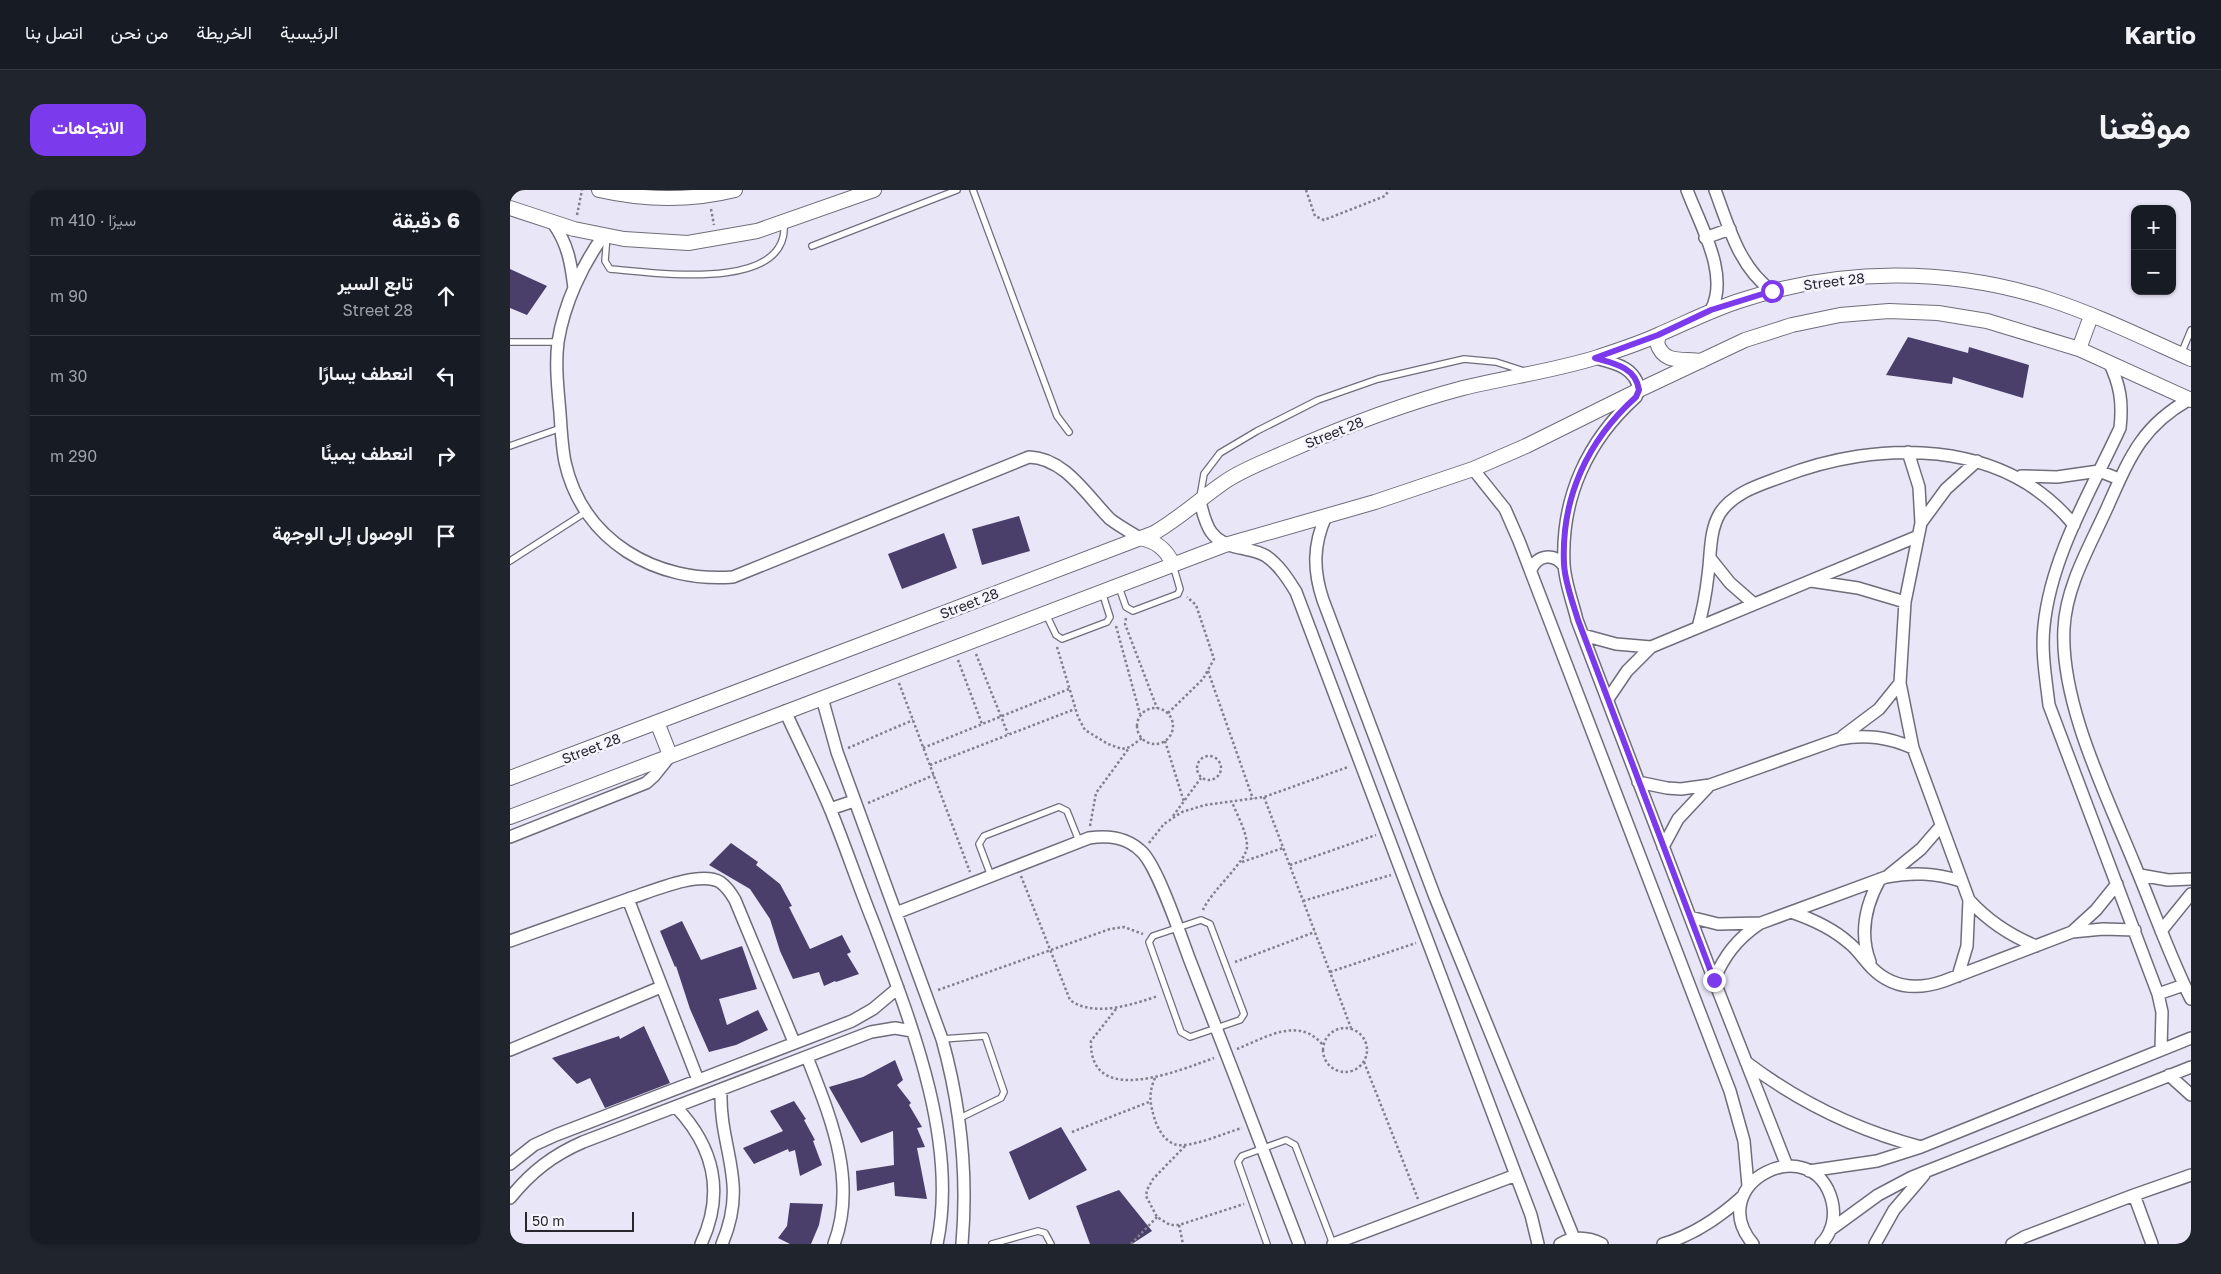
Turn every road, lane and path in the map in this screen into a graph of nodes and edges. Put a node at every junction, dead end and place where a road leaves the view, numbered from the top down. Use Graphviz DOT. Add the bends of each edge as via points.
graph roads {
  1 [pos="582,190"];
  2 [pos="599,190"];
  3 [pos="735,190"];
  4 [pos="874,190"];
  5 [pos="957,190"];
  6 [pos="973,190"];
  7 [pos="1306,190"];
  8 [pos="1389,190"];
  9 [pos="1687,190"];
  10 [pos="1715,190"];
  11 [pos="708,195"];
  12 [pos="510,208"];
  13 [pos="784,222"];
  14 [pos="552,223"];
  15 [pos="574,229"];
  16 [pos="1730,229"];
  17 [pos="606,235"];
  18 [pos="1705,238"];
  19 [pos="718,239"];
  20 [pos="812,246"];
  21 [pos="574,290"];
  22 [pos="1772,291"];
  23 [pos="1711,310"];
  24 [pos="2091,316"];
  25 [pos="2191,330"];
  26 [pos="1658,335"];
  27 [pos="510,342"];
  28 [pos="558,342"];
  29 [pos="2079,349"];
  30 [pos="2186,356"];
  31 [pos="1595,358"];
  32 [pos="1701,362"];
  33 [pos="2109,362"];
  34 [pos="1528,373"];
  35 [pos="1639,390"];
  36 [pos="2190,399"];
  37 [pos="561,428"];
  38 [pos="1069,432"];
  39 [pos="510,446"];
  40 [pos="1908,452"];
  41 [pos="1977,461"];
  42 [pos="1473,469"];
  43 [pos="2099,471"];
  44 [pos="2016,476"];
  45 [pos="2119,480"];
  46 [pos="1200,501"];
  47 [pos="586,512"];
  48 [pos="1326,516"];
  49 [pos="1921,523"];
  50 [pos="2074,525"];
  51 [pos="1916,537"];
  52 [pos="1140,538"];
  53 [pos="1225,545"];
  54 [pos="1710,558"];
  55 [pos="510,561"];
  56 [pos="1173,564"];
  57 [pos="1564,566"];
  58 [pos="1530,570"];
  59 [pos="1809,581"];
  60 [pos="1118,585"];
  61 [pos="1102,591"];
  62 [pos="1179,593"];
  63 [pos="1323,600"];
  64 [pos="1905,602"];
  65 [pos="1754,604"];
  66 [pos="1302,607"];
  67 [pos="1128,609"];
  68 [pos="1045,612"];
  69 [pos="1110,619"];
  70 [pos="1698,627"];
  71 [pos="1583,635"];
  72 [pos="1060,638"];
  73 [pos="971,641"];
  74 [pos="953,647"];
  75 [pos="1651,647"];
  76 [pos="894,670"];
  77 [pos="1208,671"];
  78 [pos="1900,683"];
  79 [pos="1069,689"];
  80 [pos="822,698"];
  81 [pos="1608,699"];
  82 [pos="1157,708"];
  83 [pos="1075,709"];
  84 [pos="785,711"];
  85 [pos="1168,713"];
  86 [pos="1140,715"];
  87 [pos="1001,716"];
  88 [pos="913,720"];
  89 [pos="657,722"];
  90 [pos="982,724"];
  91 [pos="1009,735"];
  92 [pos="1142,738"];
  93 [pos="1839,738"];
  94 [pos="1165,741"];
  95 [pos="1130,747"];
  96 [pos="923,748"];
  97 [pos="1913,748"];
  98 [pos="837,752"];
  99 [pos="670,755"];
  100 [pos="1361,762"];
  101 [pos="930,766"];
  102 [pos="934,775"];
  103 [pos="510,778"];
  104 [pos="1202,778"];
  105 [pos="2100,779"];
  106 [pos="1638,782"];
  107 [pos="1710,785"];
  108 [pos="2079,787"];
  109 [pos="1264,798"];
  110 [pos="1253,799"];
  111 [pos="1184,802"];
  112 [pos="1232,802"];
  113 [pos="856,804"];
  114 [pos="830,809"];
  115 [pos="510,817"];
  116 [pos="1172,817"];
  117 [pos="1940,827"];
  118 [pos="1387,831"];
  119 [pos="510,837"];
  120 [pos="1084,839"];
  121 [pos="1663,847"];
  122 [pos="1283,848"];
  123 [pos="1142,852"];
  124 [pos="1240,863"];
  125 [pos="1017,865"];
  126 [pos="1290,865"];
  127 [pos="1402,872"];
  128 [pos="990,876"];
  129 [pos="2140,876"];
  130 [pos="1883,878"];
  131 [pos="2191,879"];
  132 [pos="974,882"];
  133 [pos="1961,882"];
  134 [pos="2117,884"];
  135 [pos="2191,894"];
  136 [pos="1435,897"];
  137 [pos="628,899"];
  138 [pos="1969,900"];
  139 [pos="1303,901"];
  140 [pos="1414,904"];
  141 [pos="1791,912"];
  142 [pos="896,913"];
  143 [pos="1690,917"];
  144 [pos="1201,920"];
  145 [pos="1761,923"];
  146 [pos="1178,928"];
  147 [pos="2135,930"];
  148 [pos="2161,930"];
  149 [pos="1315,932"];
  150 [pos="2072,932"];
  151 [pos="1150,939"];
  152 [pos="1427,940"];
  153 [pos="510,941"];
  154 [pos="2036,946"];
  155 [pos="1050,950"];
  156 [pos="1226,966"];
  157 [pos="1872,968"];
  158 [pos="1330,972"];
  159 [pos="1958,976"];
  160 [pos="1714,980"];
  161 [pos="2184,984"];
  162 [pos="661,987"];
  163 [pos="898,988"];
  164 [pos="926,994"];
  165 [pos="1167,994"];
  166 [pos="2158,994"];
  167 [pos="2191,999"];
  168 [pos="1116,1009"];
  169 [pos="1216,1028"];
  170 [pos="1351,1028"];
  171 [pos="912,1031"];
  172 [pos="2191,1038"];
  173 [pos="942,1039"];
  174 [pos="794,1042"];
  175 [pos="1322,1044"];
  176 [pos="2161,1049"];
  177 [pos="510,1050"];
  178 [pos="1226,1053"];
  179 [pos="807,1057"];
  180 [pos="1364,1062"];
  181 [pos="1746,1062"];
  182 [pos="2191,1066"];
  183 [pos="2169,1075"];
  184 [pos="1155,1078"];
  185 [pos="698,1080"];
  186 [pos="721,1090"];
  187 [pos="2191,1095"];
  188 [pos="1149,1102"];
  189 [pos="676,1107"];
  190 [pos="960,1118"];
  191 [pos="1253,1124"];
  192 [pos="1072,1132"];
  193 [pos="1185,1146"];
  194 [pos="1921,1147"];
  195 [pos="1263,1149"];
  196 [pos="510,1164"];
  197 [pos="1787,1166"];
  198 [pos="1930,1169"];
  199 [pos="733,1170"];
  200 [pos="1809,1171"];
  201 [pos="713,1173"];
  202 [pos="2191,1174"];
  203 [pos="1516,1175"];
  204 [pos="1746,1191"];
  205 [pos="2134,1195"];
  206 [pos="510,1198"];
  207 [pos="1251,1202"];
  208 [pos="1422,1210"];
  209 [pos="1157,1217"];
  210 [pos="1179,1225"];
  211 [pos="1574,1238"];
  212 [pos="1826,1239"];
  213 [pos="701,1244"];
  214 [pos="722,1244"];
  215 [pos="834,1244"];
  216 [pos="937,1244"];
  217 [pos="962,1244"];
  218 [pos="992,1244"];
  219 [pos="1051,1244"];
  220 [pos="1131,1244"];
  221 [pos="1183,1244"];
  222 [pos="1267,1244"];
  223 [pos="1300,1244"];
  224 [pos="1333,1244"];
  225 [pos="1538,1244"];
  226 [pos="1560,1244"];
  227 [pos="1602,1244"];
  228 [pos="1663,1244"];
  229 [pos="1753,1244"];
  230 [pos="1875,1244"];
  231 [pos="2012,1244"];
  232 [pos="2152,1244"];
  1 -- 15 [label="path"];
  2 -- 11 [label="street" via="645,197"];
  3 -- 11 [label="street"];
  4 -- 13 [label="street"];
  5 -- 20 [label="lane"];
  6 -- 38 [label="lane" via="1057,416"];
  7 -- 8 [label="path" via="1315,216 1324,220 1385,196"];
  9 -- 18 [label="street"];
  10 -- 16 [label="street"];
  11 -- 19 [label="path"];
  12 -- 14 [label="street"];
  13 -- 17 [label="lane" via="781,244 772,256 744,268 715,274 610,269 605,261"];
  13 -- 19 [label="street"];
  14 -- 15 [label="street"];
  14 -- 21 [label="street" via="571,258"];
  15 -- 17 [label="street"];
  16 -- 18 [label="street"];
  16 -- 22 [label="street" via="1745,263"];
  17 -- 19 [label="street" via="688,243"];
  17 -- 21 [label="street" via="590,256"];
  18 -- 23 [label="street" via="1719,282 1716,302"];
  21 -- 28 [label="street"];
  22 -- 23 [label="street, Street 28"];
  22 -- 24 [label="street, Street 28" via="1864,276 1956,279 2047,299"];
  23 -- 26 [label="street, Street 28"];
  24 -- 29 [label="street"];
  24 -- 30 [label="street, Street 28"];
  25 -- 30 [label="lane"];
  26 -- 31 [label="street, Street 28"];
  26 -- 32 [label="street" via="1657,343 1665,357"];
  27 -- 28 [label="lane"];
  28 -- 37 [label="street"];
  29 -- 32 [label="street" via="1986,321 1938,313 1889,311 1840,315 1792,325 1746,340"];
  29 -- 33 [label="street"];
  31 -- 34 [label="street, Street 28"];
  31 -- 35 [label="street" via="1623,366 1634,376"];
  32 -- 35 [label="street"];
  33 -- 36 [label="street"];
  33 -- 43 [label="street" via="2119,382 2123,405 2120,428"];
  34 -- 46 [label="street, Street 28" via="1416,402 1328,434 1241,473"];
  34 -- 46 [label="lane" via="1496,362 1464,359 1378,378 1318,400 1220,454 1204,474"];
  35 -- 42 [label="street"];
  35 -- 57 [label="street" via="1599,436 1582,466 1569,504"];
  36 -- 45 [label="street" via="2154,423"];
  37 -- 39 [label="lane"];
  37 -- 47 [label="street" via="565,463"];
  40 -- 41 [label="street" via="1943,454"];
  40 -- 49 [label="street" via="1919,486"];
  40 -- 54 [label="street" via="1830,462 1793,472 1736,496 1720,513 1712,534"];
  41 -- 44 [label="street"];
  41 -- 49 [label="street" via="1946,489"];
  42 -- 48 [label="street" via="1425,487"];
  42 -- 58 [label="street" via="1505,509"];
  43 -- 44 [label="street" via="2057,477"];
  43 -- 45 [label="street"];
  43 -- 50 [label="street"];
  44 -- 50 [label="street" via="2048,497"];
  45 -- 105 [label="street" via="2080,565 2064,627 2064,659 2073,705"];
  46 -- 52 [label="street, Street 28" via="1172,523"];
  46 -- 53 [label="street" via="1207,525"];
  47 -- 52 [label="street" via="626,552 659,569 696,577 733,577 1022,458 1037,457 1057,465 1109,517"];
  47 -- 55 [label="lane"];
  48 -- 53 [label="street"];
  48 -- 63 [label="street" via="1315,549 1315,567"];
  49 -- 51 [label="street"];
  50 -- 108 [label="street" via="2050,594 2044,626 2043,662 2049,705"];
  51 -- 59 [label="street"];
  51 -- 64 [label="street"];
  52 -- 56 [label="street" via="1157,544"];
  52 -- 89 [label="street, Street 28"];
  53 -- 56 [label="street"];
  53 -- 66 [label="street" via="1265,556 1288,578"];
  54 -- 65 [label="street" via="1730,583"];
  54 -- 70 [label="street"];
  56 -- 60 [label="street"];
  56 -- 62 [label="lane"];
  57 -- 58 [label="street" via="1556,558 1546,557 1536,561"];
  57 -- 71 [label="street"];
  58 -- 204 [label="street" via="1730,1091 1744,1141"];
  59 -- 64 [label="street" via="1858,588"];
  59 -- 65 [label="street"];
  60 -- 61 [label="street"];
  60 -- 67 [label="lane"];
  61 -- 68 [label="street"];
  61 -- 69 [label="lane"];
  62 -- 67 [label="lane" via="1133,611"];
  62 -- 77 [label="path" via="1196,605 1214,655"];
  63 -- 66 [label="street"];
  63 -- 136 [label="street"];
  64 -- 78 [label="street"];
  65 -- 70 [label="street"];
  66 -- 100 [label="street"];
  67 -- 82 [label="path" via="1126,624"];
  68 -- 72 [label="lane"];
  68 -- 73 [label="street"];
  69 -- 72 [label="lane"];
  69 -- 86 [label="path" via="1119,631"];
  70 -- 75 [label="street"];
  71 -- 75 [label="street" via="1616,644"];
  71 -- 81 [label="street"];
  72 -- 79 [label="path" via="1057,649"];
  73 -- 74 [label="street"];
  73 -- 87 [label="path"];
  74 -- 76 [label="street"];
  74 -- 90 [label="path"];
  75 -- 81 [label="street" via="1627,671"];
  76 -- 80 [label="street"];
  76 -- 88 [label="path"];
  77 -- 85 [label="path"];
  77 -- 110 [label="path"];
  78 -- 93 [label="street" via="1879,709"];
  78 -- 97 [label="street"];
  79 -- 83 [label="path"];
  79 -- 87 [label="path"];
  80 -- 84 [label="street"];
  80 -- 98 [label="street"];
  81 -- 106 [label="street"];
  82 -- 85 [label="path"];
  82 -- 86 [label="path"];
  83 -- 91 [label="path"];
  83 -- 95 [label="path" via="1081,724 1091,734 1116,747"];
  84 -- 99 [label="street"];
  84 -- 114 [label="street"];
  85 -- 94 [label="path" via="1173,725"];
  86 -- 92 [label="path" via="1137,726"];
  87 -- 90 [label="path"];
  87 -- 91 [label="path"];
  88 -- 96 [label="path"];
  88 -- 98 [label="path"];
  89 -- 99 [label="street"];
  89 -- 103 [label="street, Street 28"];
  90 -- 96 [label="path"];
  91 -- 101 [label="path"];
  92 -- 94 [label="path" via="1153,744"];
  92 -- 95 [label="path"];
  93 -- 97 [label="street" via="1884,738"];
  93 -- 107 [label="street"];
  94 -- 111 [label="path"];
  95 -- 120 [label="path" via="1096,793"];
  96 -- 101 [label="path"];
  97 -- 117 [label="street"];
  98 -- 113 [label="street"];
  99 -- 115 [label="street"];
  99 -- 119 [label="street" via="646,783"];
  100 -- 109 [label="path"];
  100 -- 118 [label="street"];
  101 -- 102 [label="path"];
  102 -- 113 [label="path"];
  102 -- 132 [label="path"];
  104 -- 104 [label="path" via="1214,779 1220,772 1220,764 1214,757 1205,756 1198,762 1197,771"];
  104 -- 111 [label="path"];
  105 -- 108 [label="street"];
  105 -- 129 [label="street"];
  106 -- 107 [label="street" via="1682,789"];
  106 -- 121 [label="street"];
  107 -- 121 [label="street" via="1678,819"];
  108 -- 134 [label="street"];
  109 -- 110 [label="path"];
  109 -- 122 [label="path"];
  110 -- 112 [label="path"];
  111 -- 116 [label="path"];
  112 -- 116 [label="path" via="1192,808"];
  112 -- 124 [label="path" via="1247,847"];
  113 -- 114 [label="street"];
  113 -- 142 [label="street"];
  114 -- 163 [label="street"];
  116 -- 123 [label="path"];
  117 -- 130 [label="street" via="1921,849"];
  117 -- 133 [label="street"];
  118 -- 126 [label="path"];
  118 -- 127 [label="street"];
  120 -- 123 [label="street" via="1118,838"];
  120 -- 125 [label="street"];
  120 -- 128 [label="lane" via="1068,812 1062,808 992,833 982,838 980,844"];
  121 -- 143 [label="street"];
  122 -- 124 [label="path"];
  122 -- 126 [label="path"];
  123 -- 146 [label="street" via="1151,864"];
  124 -- 144 [label="path" via="1211,894"];
  125 -- 128 [label="street"];
  125 -- 155 [label="path"];
  126 -- 139 [label="path"];
  127 -- 139 [label="path"];
  127 -- 140 [label="street"];
  128 -- 132 [label="street"];
  129 -- 131 [label="street"];
  129 -- 148 [label="street"];
  130 -- 133 [label="street" via="1916,873"];
  130 -- 141 [label="street"];
  130 -- 157 [label="street" via="1867,907 1864,922 1866,953"];
  132 -- 142 [label="street"];
  133 -- 138 [label="street"];
  134 -- 147 [label="street"];
  134 -- 150 [label="street"];
  135 -- 148 [label="street"];
  136 -- 140 [label="street"];
  136 -- 211 [label="street"];
  137 -- 153 [label="street"];
  137 -- 162 [label="street"];
  137 -- 174 [label="street" via="699,878 718,881 728,889"];
  138 -- 154 [label="street" via="1999,928"];
  138 -- 159 [label="street" via="1968,939"];
  139 -- 149 [label="path"];
  140 -- 152 [label="street"];
  141 -- 145 [label="street"];
  141 -- 157 [label="street" via="1836,933"];
  142 -- 164 [label="street"];
  143 -- 145 [label="street" via="1718,924"];
  143 -- 160 [label="street"];
  144 -- 146 [label="lane"];
  144 -- 156 [label="lane" via="1210,924"];
  145 -- 160 [label="street" via="1742,936 1728,953"];
  146 -- 151 [label="lane"];
  146 -- 169 [label="street"];
  147 -- 150 [label="street"];
  147 -- 166 [label="street"];
  148 -- 161 [label="street"];
  149 -- 156 [label="path"];
  149 -- 158 [label="path"];
  150 -- 154 [label="street"];
  151 -- 155 [label="path" via="1130,928 1117,927"];
  151 -- 165 [label="lane" via="1149,946"];
  152 -- 158 [label="path"];
  152 -- 203 [label="street"];
  154 -- 159 [label="street"];
  155 -- 164 [label="path"];
  155 -- 168 [label="path" via="1070,1000 1078,1005"];
  156 -- 169 [label="lane" via="1244,1014 1240,1020"];
  157 -- 159 [label="street" via="1898,985 1913,988"];
  158 -- 170 [label="path"];
  160 -- 181 [label="street"];
  161 -- 166 [label="street"];
  161 -- 167 [label="street"];
  162 -- 177 [label="street"];
  162 -- 185 [label="street"];
  163 -- 171 [label="street"];
  163 -- 174 [label="street" via="865,1014"];
  164 -- 173 [label="street"];
  165 -- 168 [label="path"];
  165 -- 169 [label="lane" via="1183,1035 1190,1037"];
  166 -- 176 [label="street" via="2162,1012"];
  168 -- 184 [label="path" via="1092,1042 1096,1067 1114,1078"];
  169 -- 178 [label="street"];
  170 -- 175 [label="path" via="1331,1032"];
  170 -- 180 [label="path" via="1358,1031 1366,1042 1368,1049"];
  171 -- 179 [label="street" via="885,1028"];
  171 -- 216 [label="street" via="929,1093 941,1162"];
  172 -- 176 [label="street"];
  173 -- 190 [label="street"];
  173 -- 190 [label="lane" via="985,1036 1004,1092 1001,1098"];
  174 -- 185 [label="street"];
  175 -- 178 [label="path" via="1309,1032 1292,1029"];
  175 -- 180 [label="path" via="1324,1058 1339,1071 1353,1071"];
  176 -- 194 [label="street"];
  178 -- 184 [label="path"];
  178 -- 191 [label="street"];
  179 -- 186 [label="street"];
  179 -- 215 [label="street" via="827,1109 842,1174 844,1205"];
  180 -- 208 [label="path"];
  181 -- 194 [label="street" via="1816,1108 1867,1131"];
  181 -- 197 [label="street"];
  182 -- 183 [label="street"];
  183 -- 187 [label="street"];
  183 -- 198 [label="street"];
  184 -- 188 [label="path"];
  185 -- 196 [label="street" via="556,1135"];
  186 -- 189 [label="street"];
  186 -- 199 [label="street" via="722,1128"];
  188 -- 192 [label="path"];
  188 -- 193 [label="path" via="1161,1133 1174,1144"];
  189 -- 201 [label="street" via="700,1140"];
  189 -- 206 [label="street" via="561,1152 527,1177"];
  190 -- 217 [label="street" via="965,1180"];
  191 -- 193 [label="path"];
  191 -- 195 [label="street"];
  193 -- 209 [label="path" via="1149,1184 1146,1196"];
  194 -- 200 [label="street" via="1870,1163"];
  195 -- 207 [label="lane" via="1242,1156 1238,1162"];
  195 -- 223 [label="street"];
  195 -- 224 [label="lane" via="1286,1140 1295,1145"];
  197 -- 200 [label="street"];
  197 -- 204 [label="street" via="1765,1171"];
  198 -- 212 [label="street" via="1878,1195"];
  198 -- 230 [label="street" via="1894,1210"];
  199 -- 201 [label="street"];
  199 -- 214 [label="street" via="732,1213"];
  200 -- 212 [label="street" via="1825,1186 1833,1207"];
  201 -- 213 [label="street" via="712,1216"];
  202 -- 205 [label="street"];
  203 -- 208 [label="street"];
  203 -- 225 [label="street"];
  204 -- 228 [label="street" via="1711,1222"];
  204 -- 229 [label="street" via="1740,1210 1742,1224"];
  205 -- 231 [label="street"];
  205 -- 232 [label="street"];
  207 -- 210 [label="path"];
  207 -- 222 [label="lane"];
  208 -- 224 [label="street"];
  209 -- 210 [label="path" via="1170,1225"];
  209 -- 220 [label="path"];
  210 -- 221 [label="path"];
  211 -- 226 [label="street"];
  211 -- 227 [label="street"];
  218 -- 219 [label="lane" via="1038,1231 1045,1233"];
}
